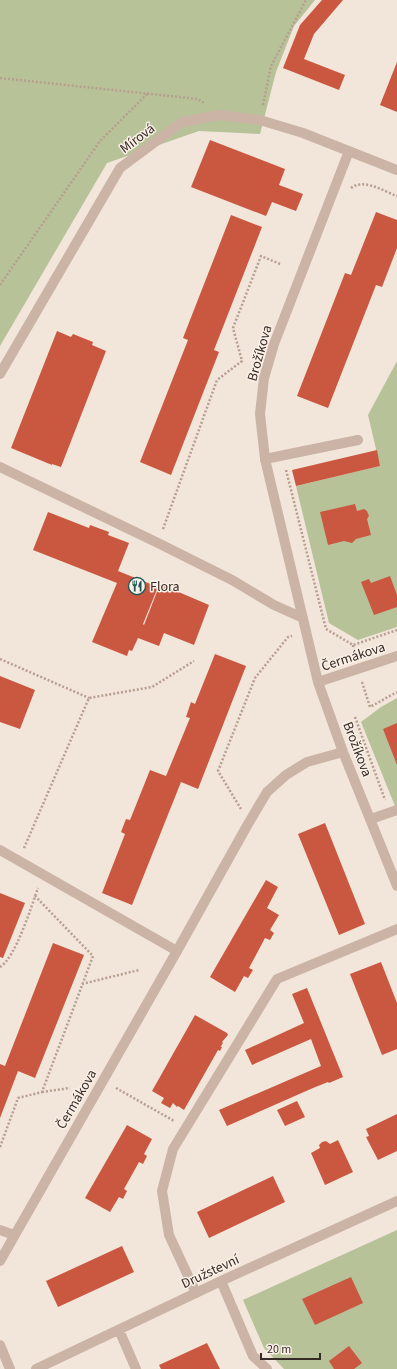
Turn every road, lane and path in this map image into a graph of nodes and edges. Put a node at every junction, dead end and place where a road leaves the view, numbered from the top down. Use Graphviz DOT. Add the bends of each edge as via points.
graph roads {
  1 [pos="306,0"];
  2 [pos="0,78"];
  3 [pos="147,94"];
  4 [pos="218,115"];
  5 [pos="260,120"];
  6 [pos="349,151"];
  7 [pos="397,170"];
  8 [pos="346,192"];
  9 [pos="397,196"];
  10 [pos="280,264"];
  11 [pos="0,285"];
  12 [pos="0,374"];
  13 [pos="358,440"];
  14 [pos="283,456"];
  15 [pos="265,459"];
  16 [pos="0,467"];
  17 [pos="158,543"];
  18 [pos="303,618"];
  19 [pos="326,629"];
  20 [pos="397,630"];
  21 [pos="306,633"];
  22 [pos="397,656"];
  23 [pos="0,659"];
  24 [pos="194,661"];
  25 [pos="318,682"];
  26 [pos="397,692"];
  27 [pos="89,698"];
  28 [pos="370,707"];
  29 [pos="355,717"];
  30 [pos="343,752"];
  31 [pos="393,811"];
  32 [pos="371,819"];
  33 [pos="248,824"];
  34 [pos="0,850"];
  35 [pos="18,861"];
  36 [pos="43,875"];
  37 [pos="397,886"];
  38 [pos="35,896"];
  39 [pos="397,929"];
  40 [pos="177,952"];
  41 [pos="0,967"];
  42 [pos="139,970"];
  43 [pos="82,984"];
  44 [pos="103,1081"];
  45 [pos="70,1088"];
  46 [pos="42,1092"];
  47 [pos="186,1128"];
  48 [pos="0,1147"];
  49 [pos="397,1201"];
  50 [pos="0,1230"];
  51 [pos="14,1235"];
  52 [pos="0,1261"];
  53 [pos="221,1281"];
  54 [pos="196,1293"];
  55 [pos="119,1330"];
  56 [pos="0,1345"];
  57 [pos="10,1369"];
  58 [pos="36,1369"];
  59 [pos="136,1369"];
  60 [pos="267,1369"];
  1 -- 5 [label="path" via="271,66"];
  2 -- 3 [label="path"];
  3 -- 4 [label="path" via="198,99"];
  3 -- 11 [label="path" via="100,141"];
  4 -- 5 [label="street, Mírová"];
  4 -- 12 [label="street, Mírová" via="182,122 120,168"];
  5 -- 6 [label="street, Mírová"];
  6 -- 7 [label="street, Mírová"];
  6 -- 15 [label="street, Brožíkova" via="277,337 264,378 260,414"];
  8 -- 9 [label="path" via="364,183"];
  10 -- 17 [label="path" via="261,256 233,328 242,361 217,380"];
  13 -- 14 [label="street"];
  14 -- 15 [label="street"];
  14 -- 19 [label="path"];
  15 -- 18 [label="street, Brožíkova"];
  16 -- 17 [label="street"];
  17 -- 18 [label="street"];
  18 -- 21 [label="street, Brožíkova"];
  19 -- 20 [label="path" via="353,645"];
  19 -- 21 [label="path"];
  21 -- 25 [label="street, Brožíkova"];
  21 -- 33 [label="path" via="288,637 255,678 218,771"];
  22 -- 25 [label="street, Čermákova"];
  23 -- 27 [label="path"];
  24 -- 27 [label="path" via="152,687"];
  25 -- 30 [label="street, Brožíkova"];
  26 -- 28 [label="path"];
  27 -- 35 [label="path"];
  29 -- 31 [label="path"];
  30 -- 32 [label="street, Brožíkova"];
  30 -- 33 [label="street, Čermákova" via="307,762 286,775 267,792"];
  31 -- 32 [label="street"];
  32 -- 37 [label="street, Brožíkova"];
  33 -- 40 [label="street, Čermákova"];
  34 -- 35 [label="street"];
  35 -- 36 [label="street"];
  36 -- 38 [label="path"];
  36 -- 40 [label="street"];
  38 -- 41 [label="path" via="16,947"];
  38 -- 43 [label="path" via="93,956"];
  39 -- 47 [label="street" via="277,979"];
  40 -- 44 [label="street, Čermákova"];
  42 -- 43 [label="path"];
  43 -- 46 [label="path"];
  44 -- 47 [label="path"];
  44 -- 51 [label="street, Čermákova"];
  45 -- 46 [label="path"];
  46 -- 48 [label="path" via="18,1098"];
  47 -- 54 [label="street" via="173,1149 162,1191 169,1235"];
  49 -- 53 [label="street, Družstevní"];
  50 -- 51 [label="street"];
  51 -- 52 [label="street, Čermákova"];
  53 -- 54 [label="street, Družstevní"];
  53 -- 60 [label="street" via="253,1356"];
  54 -- 55 [label="street, Družstevní"];
  55 -- 58 [label="street, Družstevní"];
  55 -- 59 [label="street"];
  56 -- 57 [label="street"];
}
